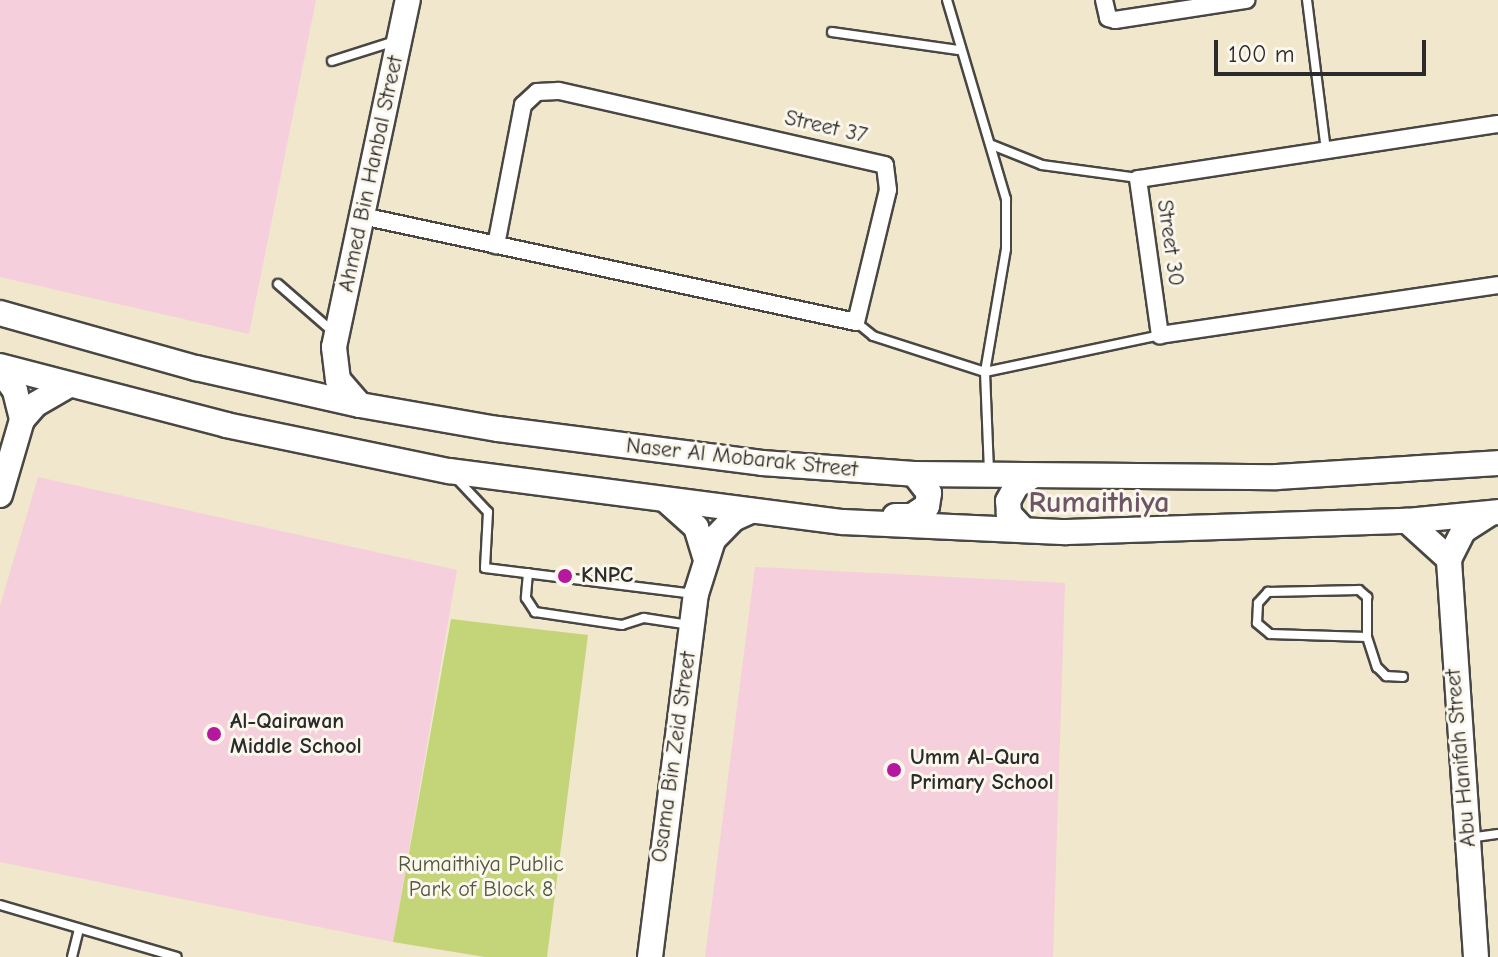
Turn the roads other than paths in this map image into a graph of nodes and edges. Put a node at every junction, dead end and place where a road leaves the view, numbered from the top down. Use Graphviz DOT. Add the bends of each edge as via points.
graph roads {
  1 [pos="408,0"];
  2 [pos="947,0"];
  3 [pos="1104,0"];
  4 [pos="1246,0"];
  5 [pos="1307,0"];
  6 [pos="832,32"];
  7 [pos="400,39"];
  8 [pos="958,50"];
  9 [pos="332,61"];
  10 [pos="1498,124"];
  11 [pos="992,145"];
  12 [pos="1326,150"];
  13 [pos="1138,179"];
  14 [pos="362,216"];
  15 [pos="496,245"];
  16 [pos="278,284"];
  17 [pos="1498,285"];
  18 [pos="0,313"];
  19 [pos="856,322"];
  20 [pos="1160,335"];
  21 [pos="336,341"];
  22 [pos="0,368"];
  23 [pos="985,372"];
  24 [pos="69,385"];
  25 [pos="295,391"];
  26 [pos="360,405"];
  27 [pos="22,420"];
  28 [pos="1498,463"];
  29 [pos="449,471"];
  30 [pos="914,474"];
  31 [pos="990,475"];
  32 [pos="1031,477"];
  33 [pos="0,495"];
  34 [pos="663,500"];
  35 [pos="751,511"];
  36 [pos="1494,513"];
  37 [pos="1407,521"];
  38 [pos="843,522"];
  39 [pos="1023,529"];
  40 [pos="705,557"];
  41 [pos="1449,559"];
  42 [pos="528,573"];
  43 [pos="696,594"];
  44 [pos="691,626"];
  45 [pos="1367,637"];
  46 [pos="1403,677"];
  47 [pos="1498,834"];
  48 [pos="1469,838"];
  49 [pos="0,905"];
  50 [pos="79,929"];
  51 [pos="72,957"];
  52 [pos="177,957"];
  53 [pos="650,957"];
  54 [pos="1476,957"];
  1 -- 7 [label="street, Ahmed Bin Hanbal Street"];
  2 -- 8 [label="lane"];
  3 -- 4 [label="street" via="1108,18 1115,20"];
  5 -- 12 [label="lane"];
  6 -- 8 [label="lane"];
  7 -- 9 [label="lane"];
  7 -- 14 [label="street, Ahmed Bin Hanbal Street"];
  8 -- 11 [label="lane"];
  10 -- 12 [label="street, Street 30"];
  11 -- 13 [label="lane" via="1042,165"];
  11 -- 23 [label="lane" via="1003,184 1007,235"];
  12 -- 13 [label="street, Street 30"];
  13 -- 20 [label="street, Street 30"];
  14 -- 15 [label="street"];
  14 -- 21 [label="street, Ahmed Bin Hanbal Street"];
  15 -- 19 [label="street"];
  15 -- 19 [label="street, Street 37" via="523,105 537,92 589,98 885,165 888,190"];
  16 -- 21 [label="lane"];
  17 -- 20 [label="street"];
  18 -- 25 [label="street, Naser Al Mobarak Street"];
  19 -- 23 [label="lane" via="873,336"];
  20 -- 23 [label="lane"];
  21 -- 25 [label="street, Ahmed Bin Hanbal Street" via="318,372"];
  21 -- 26 [label="street, Ahmed Bin Hanbal Street" via="338,380"];
  22 -- 24 [label="street"];
  22 -- 27 [label="street" via="15,391"];
  23 -- 31 [label="lane"];
  24 -- 27 [label="street" via="36,404"];
  24 -- 29 [label="street" via="313,445"];
  25 -- 26 [label="street, Naser Al Mobarak Street"];
  26 -- 30 [label="street, Naser Al Mobarak Street" via="633,448"];
  27 -- 33 [label="street"];
  28 -- 32 [label="street, Naser Al Mobarak Street" via="1277,477"];
  29 -- 34 [label="street"];
  29 -- 42 [label="lane" via="488,512 485,568"];
  30 -- 31 [label="street, Naser Al Mobarak Street"];
  30 -- 38 [label="street" via="929,493 922,513 856,514"];
  31 -- 32 [label="street, Naser Al Mobarak Street"];
  32 -- 39 [label="street" via="1008,501 1009,514"];
  34 -- 35 [label="street"];
  34 -- 40 [label="street" via="690,518"];
  35 -- 38 [label="street"];
  35 -- 40 [label="street, Osama Bin Zeid Street" via="718,532"];
  36 -- 37 [label="street"];
  36 -- 41 [label="street" via="1463,531"];
  37 -- 39 [label="street"];
  37 -- 41 [label="street"];
  38 -- 39 [label="street"];
  40 -- 43 [label="street, Osama Bin Zeid Street"];
  41 -- 48 [label="street, Abu Hanifah Street"];
  42 -- 43 [label="lane"];
  42 -- 44 [label="lane" via="526,598 535,612 622,625 644,618"];
  43 -- 44 [label="street, Osama Bin Zeid Street"];
  44 -- 53 [label="street, Osama Bin Zeid Street"];
  45 -- 45 [label="lane" via="1367,597 1359,590 1268,592 1258,603 1257,623 1270,634"];
  45 -- 46 [label="lane" via="1377,667 1386,676"];
  47 -- 48 [label="lane"];
  48 -- 54 [label="street, Abu Hanifah Street"];
  49 -- 50 [label="lane"];
  50 -- 51 [label="lane"];
  50 -- 52 [label="lane"];
}
